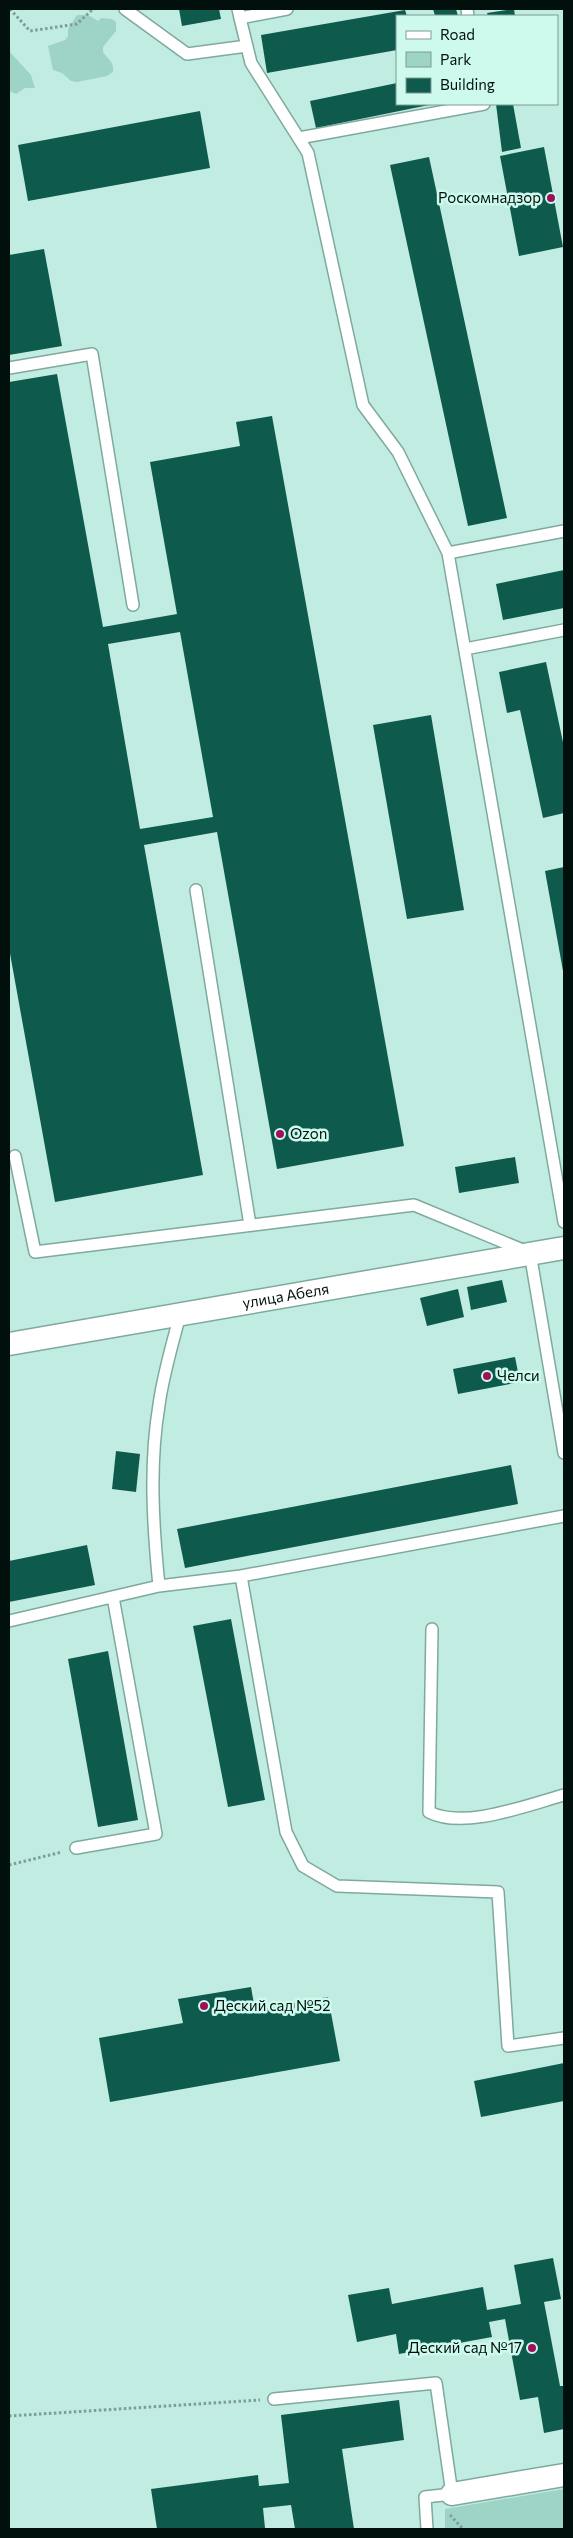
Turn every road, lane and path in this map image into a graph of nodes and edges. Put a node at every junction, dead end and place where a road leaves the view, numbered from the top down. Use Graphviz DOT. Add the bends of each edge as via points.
graph roads {
  1 [pos="10,9"];
  2 [pos="93,9"];
  3 [pos="125,9"];
  4 [pos="287,9"];
  5 [pos="239,13"];
  6 [pos="247,46"];
  7 [pos="479,105"];
  8 [pos="299,138"];
  9 [pos="9,368"];
  10 [pos="564,531"];
  11 [pos="448,553"];
  12 [pos="133,605"];
  13 [pos="564,630"];
  14 [pos="464,649"];
  15 [pos="196,890"];
  16 [pos="15,1156"];
  17 [pos="564,1222"];
  18 [pos="250,1225"];
  19 [pos="564,1248"];
  20 [pos="530,1254"];
  21 [pos="180,1316"];
  22 [pos="9,1344"];
  23 [pos="564,1453"];
  24 [pos="564,1516"];
  25 [pos="241,1576"];
  26 [pos="159,1586"];
  27 [pos="113,1597"];
  28 [pos="9,1621"];
  29 [pos="432,1629"];
  30 [pos="564,1795"];
  31 [pos="76,1848"];
  32 [pos="9,1865"];
  33 [pos="564,2038"];
  34 [pos="274,2399"];
  35 [pos="9,2416"];
  36 [pos="564,2475"];
  37 [pos="452,2494"];
  38 [pos="427,2529"];
  1 -- 2 [label="path" via="30,31 77,24"];
  3 -- 6 [label="lane" via="187,54"];
  4 -- 5 [label="lane"];
  5 -- 6 [label="lane"];
  6 -- 8 [label="lane" via="251,62"];
  7 -- 8 [label="lane"];
  8 -- 11 [label="lane" via="308,153 363,405 398,452"];
  9 -- 12 [label="lane" via="92,354"];
  10 -- 11 [label="lane"];
  11 -- 14 [label="lane"];
  13 -- 14 [label="lane"];
  14 -- 17 [label="lane"];
  15 -- 18 [label="lane"];
  16 -- 18 [label="lane" via="35,1252"];
  18 -- 20 [label="lane" via="414,1205"];
  19 -- 20 [label="street, улица Абеля"];
  20 -- 21 [label="street, улица Абеля"];
  20 -- 23 [label="lane"];
  21 -- 22 [label="street, улица Абеля"];
  21 -- 26 [label="lane" via="159,1404 154,1445"];
  24 -- 25 [label="lane"];
  25 -- 26 [label="lane"];
  25 -- 33 [label="lane" via="286,1832 303,1866 337,1886 498,1892 508,2046"];
  26 -- 27 [label="lane"];
  27 -- 28 [label="lane"];
  27 -- 31 [label="lane" via="156,1834"];
  29 -- 30 [label="lane" via="428,1812 438,1817 466,1818"];
  31 -- 32 [label="path"];
  34 -- 35 [label="path"];
  34 -- 37 [label="lane" via="436,2383"];
  36 -- 37 [label="street"];
  37 -- 38 [label="lane" via="425,2497"];
}
